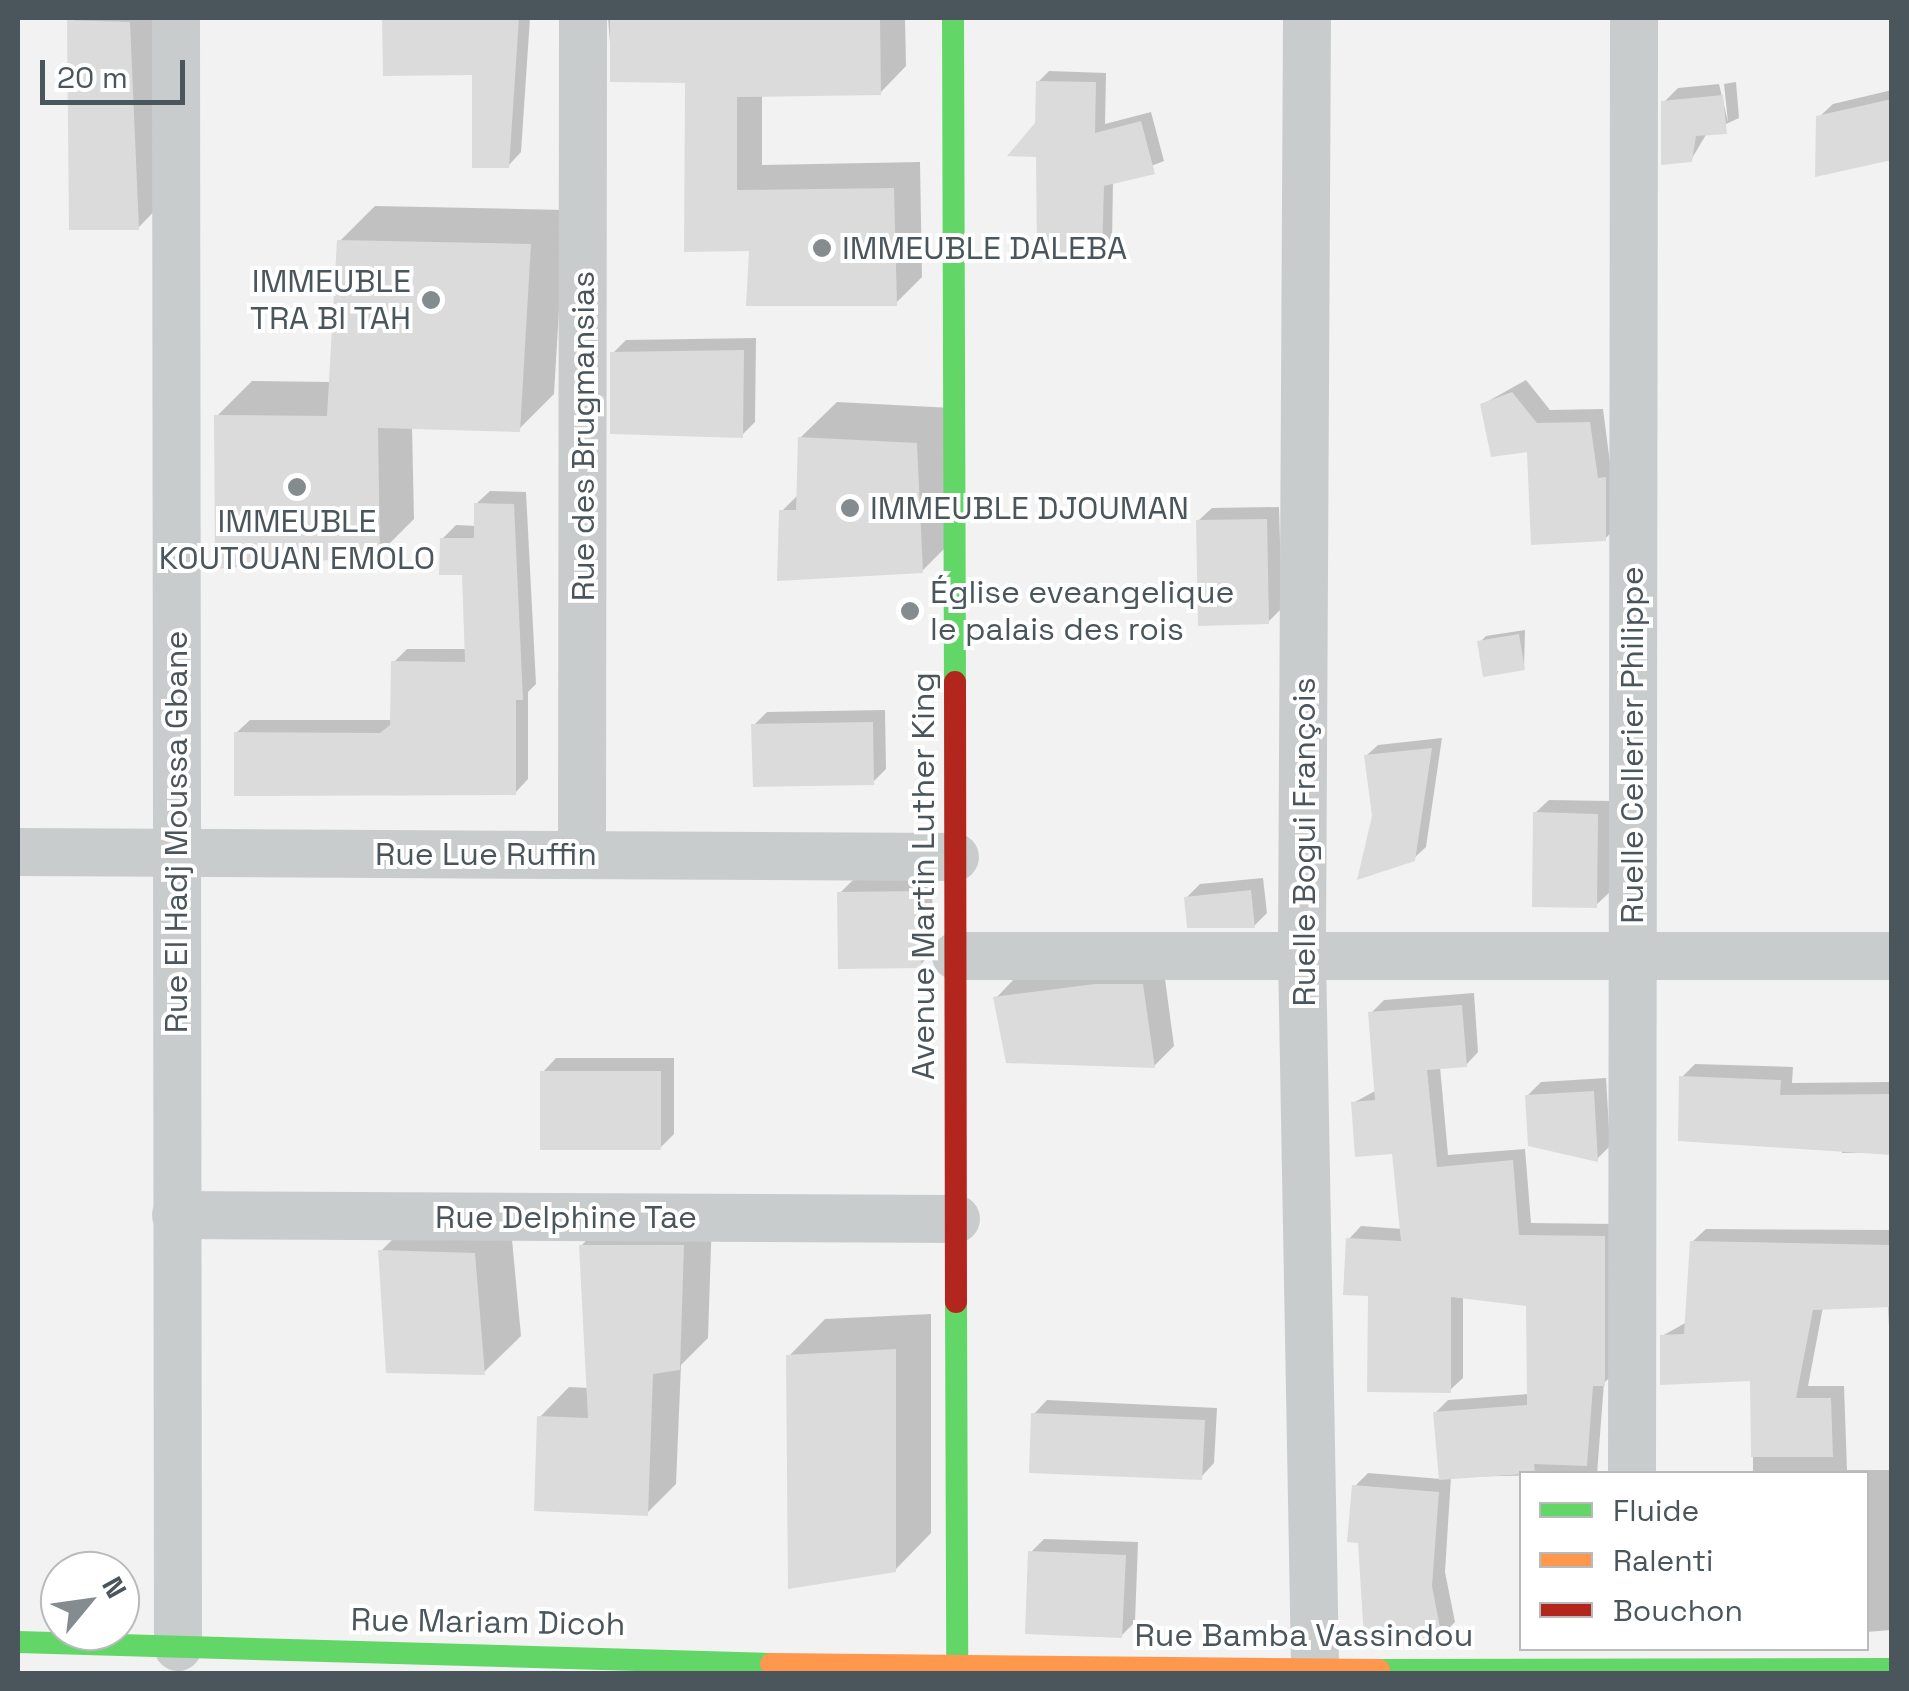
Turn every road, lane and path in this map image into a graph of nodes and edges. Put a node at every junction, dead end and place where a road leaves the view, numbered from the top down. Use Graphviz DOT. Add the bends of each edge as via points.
graph roads {
  1 [pos="176,18"];
  2 [pos="583,18"];
  3 [pos="953,18"];
  4 [pos="1308,18"];
  5 [pos="1634,18"];
  6 [pos="18,852"];
  7 [pos="176,852"];
  8 [pos="582,854"];
  9 [pos="954,856"];
  10 [pos="1632,953"];
  11 [pos="1302,955"];
  12 [pos="956,956"];
  13 [pos="1892,956"];
  14 [pos="176,1215"];
  15 [pos="956,1219"];
  16 [pos="1632,1471"];
  17 [pos="18,1642"];
  18 [pos="178,1647"];
  19 [pos="1632,1658"];
  20 [pos="297,1663"];
  21 [pos="608,1665"];
  22 [pos="1315,1667"];
  23 [pos="1892,1669"];
  24 [pos="1398,1670"];
  25 [pos="1700,1671"];
  26 [pos="957,1672"];
  1 -- 7 [label="street, Rue El Hadj Moussa Gbane"];
  2 -- 8 [label="street, Rue des Brugmansias"];
  3 -- 9 [label="street, Avenue Martin Luther King"];
  4 -- 11 [label="street, Ruelle Bogui François"];
  5 -- 10 [label="street, Ruelle Cellerier Philippe"];
  6 -- 7 [label="street, Rue Lue Ruffin"];
  7 -- 8 [label="street, Rue Lue Ruffin"];
  7 -- 14 [label="street, Rue El Hadj Moussa Gbane"];
  8 -- 9 [label="street, Rue Lue Ruffin"];
  9 -- 12 [label="street, Avenue Martin Luther King"];
  10 -- 11 [label="street"];
  10 -- 13 [label="street"];
  10 -- 16 [label="street, Ruelle Cellerier Philippe"];
  11 -- 12 [label="street"];
  11 -- 22 [label="street, Ruelle Bogui François"];
  12 -- 15 [label="street, Avenue Martin Luther King"];
  14 -- 15 [label="street, Rue Delphine Tae"];
  14 -- 18 [label="street, Rue El Hadj Moussa Gbane"];
  15 -- 26 [label="street, Avenue Martin Luther King"];
  17 -- 18 [label="street, Rue Mariam Dicoh"];
  18 -- 20 [label="street, Rue Mariam Dicoh"];
  19 -- 24 [label="street, Rue Bamba Vassindou"];
  19 -- 25 [label="street, Rue Bamba Vassindou"];
  20 -- 21 [label="street, Rue Mariam Dicoh"];
  21 -- 26 [label="street, Rue Mariam Dicoh"];
  22 -- 24 [label="street, Rue Bamba Vassindou"];
  22 -- 26 [label="street, Rue Bamba Vassindou"];
  23 -- 25 [label="street, Rue Bamba Vassindou"];
}
